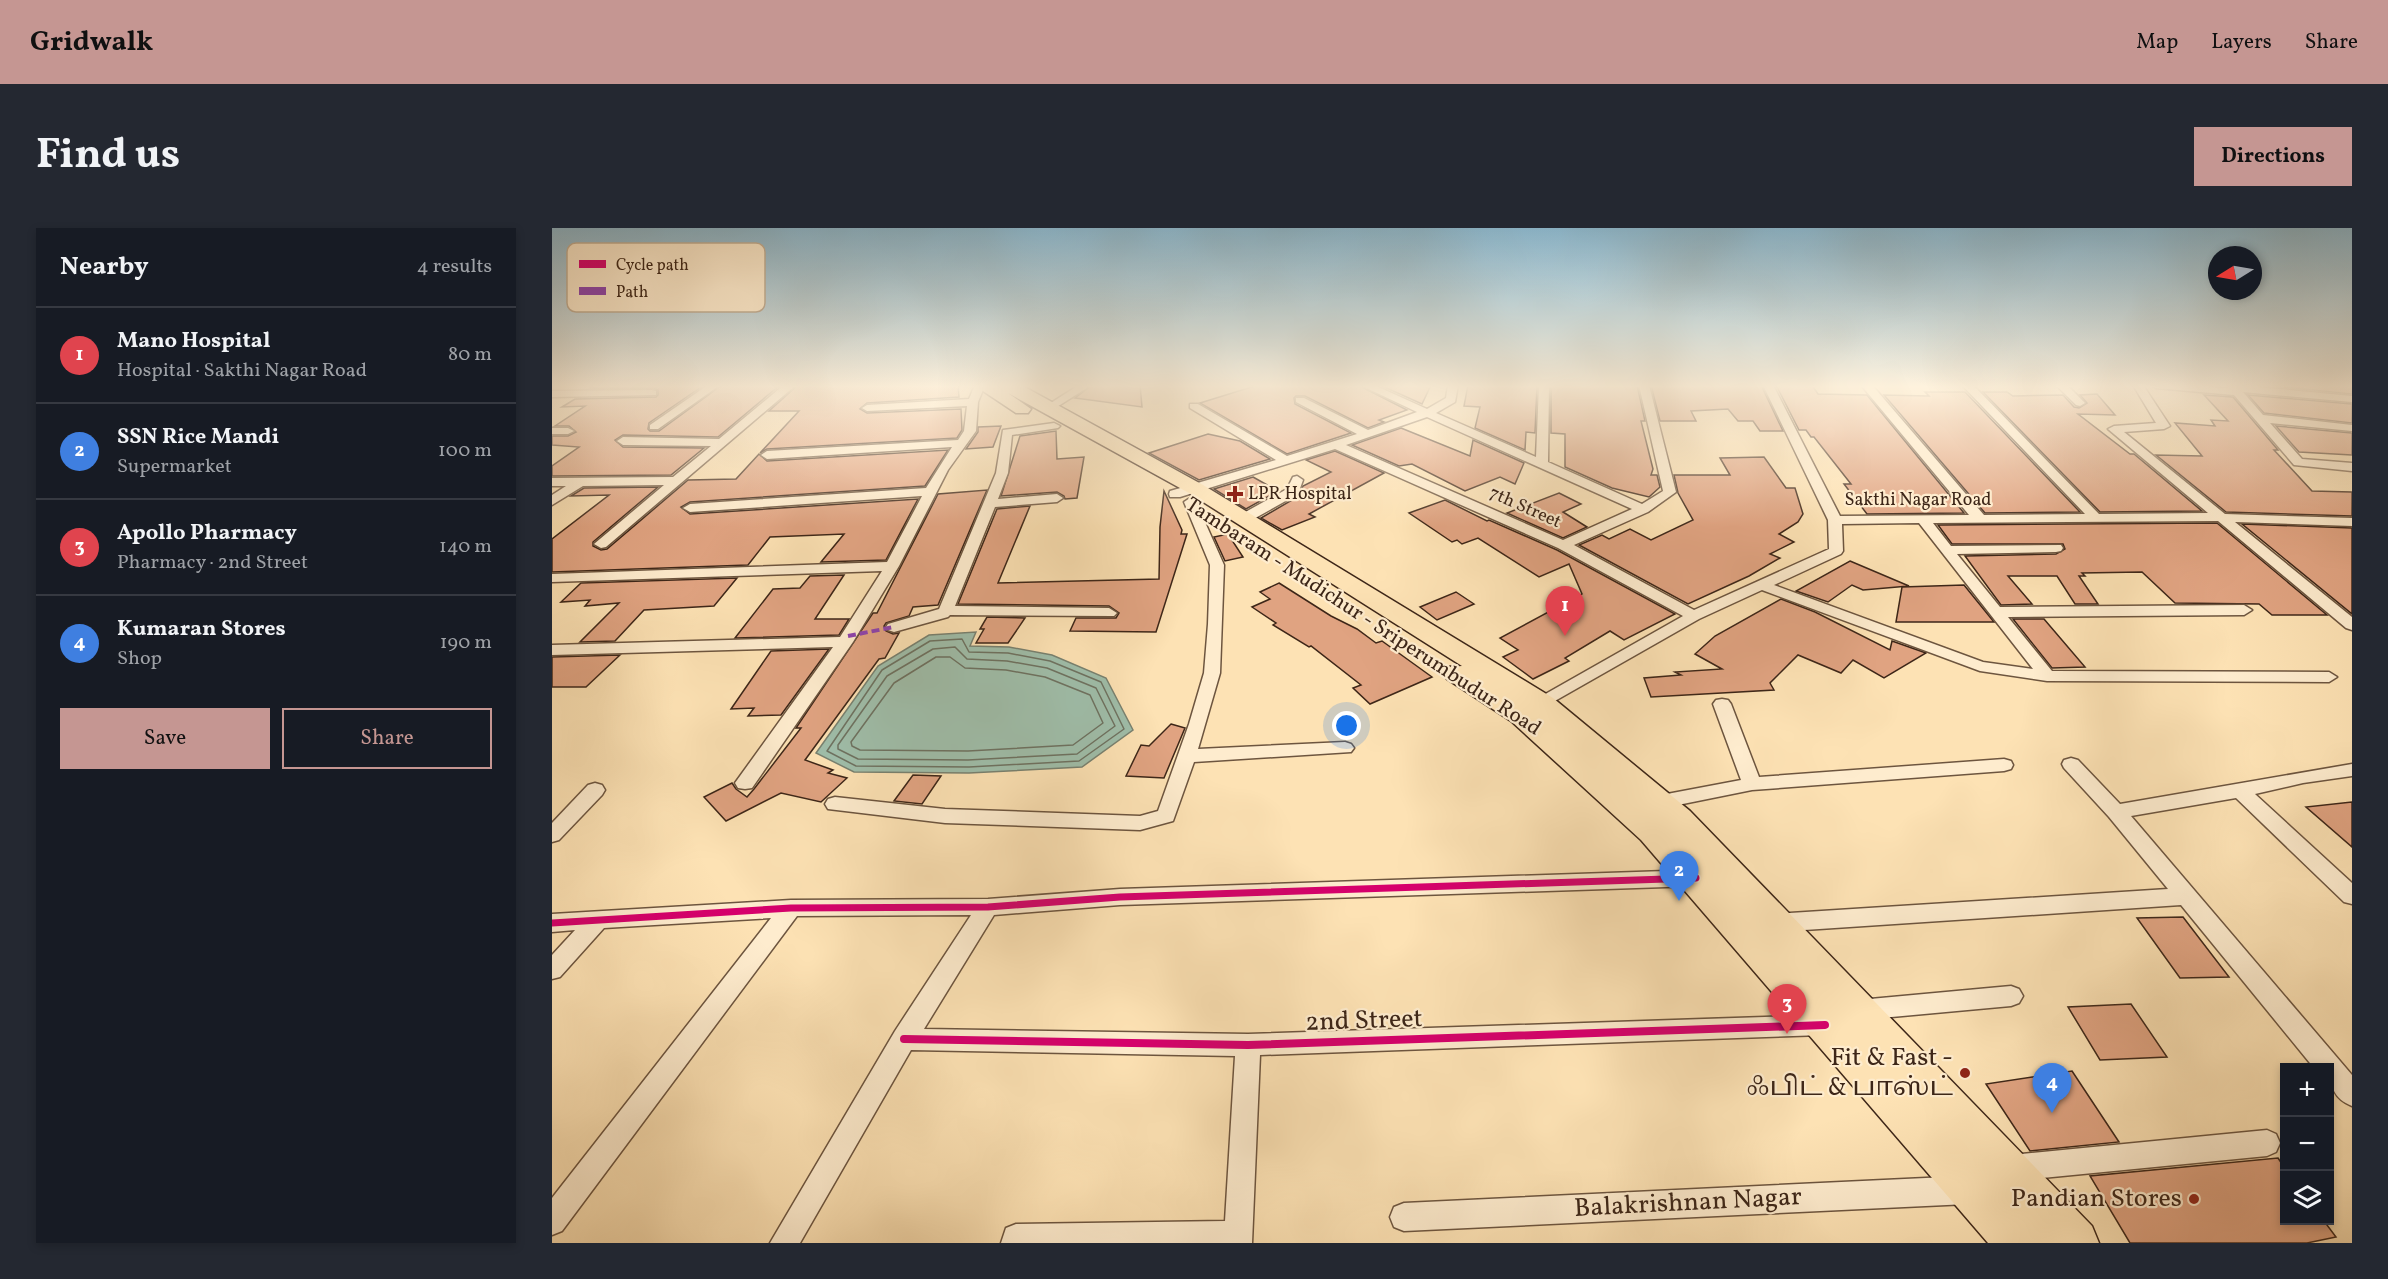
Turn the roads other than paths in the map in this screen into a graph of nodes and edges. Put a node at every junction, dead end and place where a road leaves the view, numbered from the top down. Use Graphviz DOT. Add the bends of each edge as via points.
graph roads {
  1 [pos="735,432"];
  2 [pos="969,432"];
  3 [pos="1007,432"];
  4 [pos="1078,432"];
  5 [pos="1238,432"];
  6 [pos="1364,432"];
  7 [pos="1372,432"];
  8 [pos="1474,432"];
  9 [pos="1543,432"];
  10 [pos="1656,432"];
  11 [pos="1791,432"];
  12 [pos="1906,432"];
  13 [pos="2013,432"];
  14 [pos="2118,432"];
  15 [pos="2272,432"];
  16 [pos="1367,434"];
  17 [pos="623,441"];
  18 [pos="722,443"];
  19 [pos="962,443"];
  20 [pos="1336,445"];
  21 [pos="767,455"];
  22 [pos="1285,460"];
  23 [pos="1542,463"];
  24 [pos="2352,467"];
  25 [pos="1297,480"];
  26 [pos="676,481"];
  27 [pos="552,482"];
  28 [pos="580,482"];
  29 [pos="931,492"];
  30 [pos="1187,495"];
  31 [pos="1057,498"];
  32 [pos="552,501"];
  33 [pos="991,503"];
  34 [pos="690,508"];
  35 [pos="1643,509"];
  36 [pos="2096,518"];
  37 [pos="2223,518"];
  38 [pos="1245,519"];
  39 [pos="1980,519"];
  40 [pos="1834,520"];
  41 [pos="1923,520"];
  42 [pos="2352,522"];
  43 [pos="601,544"];
  44 [pos="1563,545"];
  45 [pos="2056,548"];
  46 [pos="1946,550"];
  47 [pos="892,566"];
  48 [pos="552,578"];
  49 [pos="1761,585"];
  50 [pos="2244,609"];
  51 [pos="946,610"];
  52 [pos="1995,612"];
  53 [pos="1109,613"];
  54 [pos="1694,616"];
  55 [pos="2352,625"];
  56 [pos="894,627"];
  57 [pos="844,642"];
  58 [pos="552,650"];
  59 [pos="2047,676"];
  60 [pos="2329,677"];
  61 [pos="1722,704"];
  62 [pos="1532,709"];
  63 [pos="1345,748"];
  64 [pos="1188,756"];
  65 [pos="2071,764"];
  66 [pos="2004,765"];
  67 [pos="2352,770"];
  68 [pos="745,783"];
  69 [pos="1752,784"];
  70 [pos="595,790"];
  71 [pos="2240,791"];
  72 [pos="1658,802"];
  73 [pos="835,804"];
  74 [pos="2116,812"];
  75 [pos="552,835"];
  76 [pos="1696,878"];
  77 [pos="2187,896"];
  78 [pos="2352,896"];
  79 [pos="988,907"];
  80 [pos="791,908"];
  81 [pos="597,921"];
  82 [pos="552,923"];
  83 [pos="1776,923"];
  84 [pos="552,970"];
  85 [pos="2011,996"];
  86 [pos="1857,1010"];
  87 [pos="1825,1025"];
  88 [pos="904,1039"];
  89 [pos="1248,1045"];
  90 [pos="2352,1094"];
  91 [pos="2267,1143"];
  92 [pos="2006,1169"];
  93 [pos="1973,1189"];
  94 [pos="1404,1217"];
  95 [pos="552,1221"];
  96 [pos="1238,1239"];
  97 [pos="784,1243"];
  98 [pos="1015,1243"];
  99 [pos="2020,1243"];
  100 [pos="2075,1243"];
  1 -- 18 [label="street"];
  2 -- 19 [label="street"];
  3 -- 33 [label="street" via="1002,473"];
  4 -- 30 [label="main road, Tambaram - Mudichur - Sriperumbudur Road"];
  5 -- 22 [label="street"];
  6 -- 16 [label="street"];
  7 -- 16 [label="street"];
  8 -- 23 [label="street"];
  9 -- 23 [label="street"];
  10 -- 35 [label="street" via="1671,492"];
  11 -- 40 [label="street"];
  12 -- 39 [label="street"];
  13 -- 36 [label="street"];
  14 -- 37 [label="street"];
  15 -- 24 [label="street" via="2298,462"];
  16 -- 20 [label="street"];
  17 -- 18 [label="street"];
  18 -- 26 [label="street"];
  19 -- 21 [label="street"];
  19 -- 29 [label="street"];
  20 -- 22 [label="street"];
  20 -- 44 [label="street, 7th Street"];
  22 -- 30 [label="street"];
  23 -- 35 [label="street"];
  25 -- 38 [label="street" via="1293,491"];
  26 -- 28 [label="street"];
  26 -- 43 [label="street"];
  27 -- 28 [label="street"];
  28 -- 32 [label="street"];
  29 -- 34 [label="street"];
  29 -- 47 [label="street"];
  30 -- 38 [label="main road, Tambaram - Mudichur - Sriperumbudur Road"];
  30 -- 62 [label="main road, Tambaram - Mudichur - Sriperumbudur Road"];
  30 -- 64 [label="street" via="1217,565 1212,673"];
  31 -- 33 [label="street"];
  33 -- 51 [label="street"];
  35 -- 44 [label="street"];
  36 -- 37 [label="street, Sakthi Nagar Road"];
  36 -- 39 [label="street, Sakthi Nagar Road"];
  37 -- 42 [label="street, Sakthi Nagar Road"];
  37 -- 55 [label="street"];
  38 -- 62 [label="main road, Tambaram - Mudichur - Sriperumbudur Road"];
  39 -- 41 [label="street, Sakthi Nagar Road"];
  40 -- 41 [label="street, Sakthi Nagar Road"];
  40 -- 49 [label="street, Sakthi Nagar Road" via="1836,550"];
  41 -- 46 [label="street"];
  44 -- 54 [label="street, 7th Street"];
  45 -- 46 [label="street"];
  46 -- 52 [label="street"];
  47 -- 48 [label="street"];
  47 -- 57 [label="street"];
  49 -- 54 [label="street, Sakthi Nagar Road"];
  49 -- 59 [label="street" via="1980,666"];
  50 -- 52 [label="street"];
  51 -- 53 [label="street"];
  51 -- 56 [label="street"];
  52 -- 59 [label="street"];
  54 -- 62 [label="street, Sakthi Nagar Road"];
  57 -- 58 [label="street"];
  57 -- 68 [label="street"];
  59 -- 60 [label="street"];
  61 -- 69 [label="street"];
  62 -- 72 [label="main road, Tambaram - Mudichur - Sriperumbudur Road"];
  62 -- 76 [label="main road, Tambaram - Mudichur - Sriperumbudur Road" via="1575,761 1653,832"];
  63 -- 64 [label="street"];
  64 -- 73 [label="street" via="1166,816 1150,822 945,816"];
  65 -- 74 [label="street"];
  66 -- 69 [label="street"];
  67 -- 71 [label="street"];
  69 -- 72 [label="street"];
  70 -- 75 [label="street"];
  71 -- 74 [label="street"];
  71 -- 78 [label="street"];
  72 -- 83 [label="main road, Tambaram - Mudichur - Sriperumbudur Road" via="1710,851"];
  74 -- 77 [label="street"];
  76 -- 79 [label="street" via="1120,897"];
  76 -- 87 [label="main road, Tambaram - Mudichur - Sriperumbudur Road"];
  77 -- 83 [label="street"];
  77 -- 90 [label="street"];
  79 -- 80 [label="street"];
  79 -- 88 [label="street"];
  80 -- 81 [label="street"];
  80 -- 95 [label="street"];
  81 -- 82 [label="street"];
  81 -- 84 [label="street"];
  83 -- 86 [label="main road, Tambaram - Mudichur - Sriperumbudur Road"];
  85 -- 86 [label="street"];
  86 -- 92 [label="main road, Tambaram - Mudichur - Sriperumbudur Road"];
  87 -- 89 [label="street, 2nd Street"];
  87 -- 93 [label="main road, Tambaram - Mudichur - Sriperumbudur Road"];
  88 -- 89 [label="street, 2nd Street"];
  88 -- 97 [label="street"];
  89 -- 96 [label="street"];
  91 -- 92 [label="street"];
  92 -- 100 [label="main road, Tambaram - Mudichur - Sriperumbudur Road"];
  93 -- 94 [label="street, Balakrishnan Nagar"];
  93 -- 99 [label="main road, Tambaram - Mudichur - Sriperumbudur Road"];
  96 -- 98 [label="street" via="1016,1238"];
}
